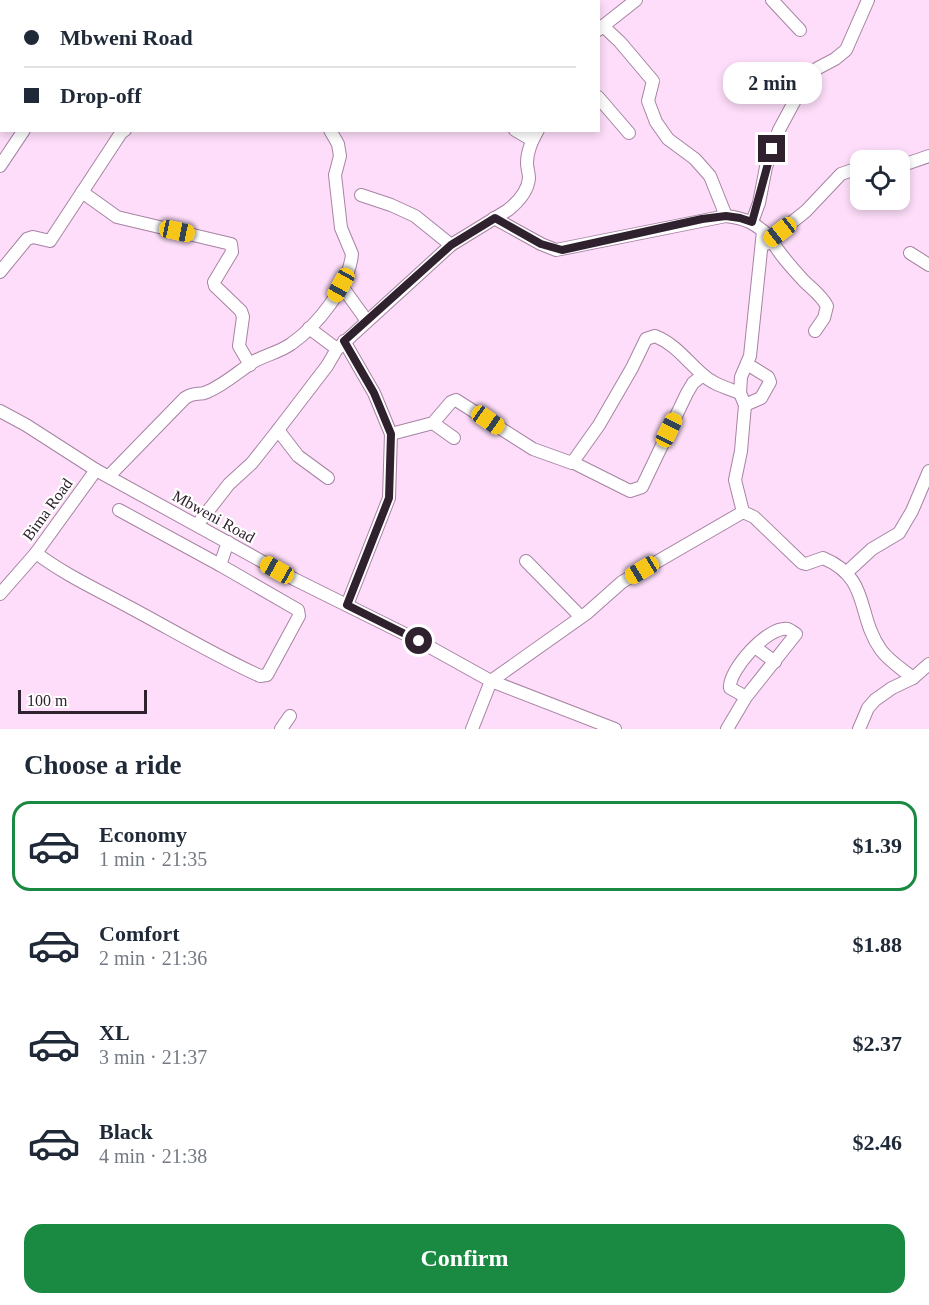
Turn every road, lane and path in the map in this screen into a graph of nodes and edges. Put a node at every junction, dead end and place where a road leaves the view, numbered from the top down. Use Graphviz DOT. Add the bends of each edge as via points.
graph roads {
  1 [pos="636,0"];
  2 [pos="772,0"];
  3 [pos="868,0"];
  4 [pos="601,28"];
  5 [pos="800,30"];
  6 [pos="600,98"];
  7 [pos="23,132"];
  8 [pos="124,132"];
  9 [pos="331,132"];
  10 [pos="629,133"];
  11 [pos="535,135"];
  12 [pos="929,156"];
  13 [pos="910,163"];
  14 [pos="0,166"];
  15 [pos="850,171"];
  16 [pos="82,192"];
  17 [pos="361,195"];
  18 [pos="726,216"];
  19 [pos="495,218"];
  20 [pos="752,222"];
  21 [pos="767,235"];
  22 [pos="451,245"];
  23 [pos="910,253"];
  24 [pos="929,265"];
  25 [pos="0,272"];
  26 [pos="341,285"];
  27 [pos="367,321"];
  28 [pos="309,328"];
  29 [pos="815,331"];
  30 [pos="340,345"];
  31 [pos="747,364"];
  32 [pos="250,365"];
  33 [pos="702,375"];
  34 [pos="742,399"];
  35 [pos="0,411"];
  36 [pos="433,423"];
  37 [pos="278,430"];
  38 [pos="391,434"];
  39 [pos="454,438"];
  40 [pos="574,462"];
  41 [pos="96,470"];
  42 [pos="929,471"];
  43 [pos="109,477"];
  44 [pos="328,478"];
  45 [pos="119,510"];
  46 [pos="743,512"];
  47 [pos="197,525"];
  48 [pos="228,542"];
  49 [pos="36,553"];
  50 [pos="526,561"];
  51 [pos="220,565"];
  52 [pos="846,573"];
  53 [pos="0,594"];
  54 [pos="347,605"];
  55 [pos="581,617"];
  56 [pos="755,646"];
  57 [pos="775,662"];
  58 [pos="929,664"];
  59 [pos="913,678"];
  60 [pos="491,681"];
  61 [pos="746,697"];
  62 [pos="290,716"];
  63 [pos="281,729"];
  64 [pos="472,729"];
  65 [pos="615,729"];
  66 [pos="727,729"];
  67 [pos="859,729"];
  1 -- 4 [label="street"];
  2 -- 5 [label="street"];
  3 -- 20 [label="street" via="846,50 808,76 779,130"];
  4 -- 18 [label="street" via="620,42 653,81 648,101 656,122 668,139 710,176"];
  6 -- 10 [label="street"];
  7 -- 14 [label="street"];
  8 -- 16 [label="street"];
  9 -- 26 [label="street" via="340,156 335,175 341,228 352,254"];
  11 -- 19 [label="street" via="524,193"];
  12 -- 13 [label="street"];
  15 -- 21 [label="street" via="841,174 806,211"];
  16 -- 25 [label="street" via="50,241 27,239"];
  16 -- 32 [label="street" via="117,217 231,244 232,252 214,282 241,311 239,346"];
  17 -- 22 [label="street" via="415,216"];
  18 -- 19 [label="street" via="562,250 541,244"];
  18 -- 20 [label="street"];
  19 -- 22 [label="street"];
  20 -- 21 [label="street"];
  21 -- 29 [label="street" via="827,306"];
  21 -- 31 [label="street" via="761,249"];
  22 -- 27 [label="street"];
  23 -- 24 [label="street"];
  26 -- 27 [label="street"];
  26 -- 28 [label="street" via="328,309"];
  27 -- 30 [label="street"];
  28 -- 30 [label="street"];
  28 -- 32 [label="street" via="291,345"];
  30 -- 37 [label="street"];
  30 -- 38 [label="street" via="374,393"];
  31 -- 34 [label="street" via="741,378"];
  31 -- 34 [label="street" via="770,382 761,398"];
  32 -- 43 [label="street" via="204,394 193,393 185,398"];
  33 -- 34 [label="street"];
  33 -- 40 [label="street" via="687,393 642,487 630,491"];
  33 -- 40 [label="street" via="667,341 655,336 646,339"];
  34 -- 46 [label="street" via="741,451 735,480"];
  35 -- 41 [label="street, Mbweni Road"];
  36 -- 38 [label="street"];
  36 -- 39 [label="street"];
  36 -- 40 [label="street" via="456,400 533,449 569,464"];
  37 -- 44 [label="street" via="298,456"];
  37 -- 47 [label="street"];
  38 -- 54 [label="street" via="389,498"];
  41 -- 43 [label="street, Mbweni Road"];
  41 -- 49 [label="street, Bima Road"];
  42 -- 52 [label="street" via="899,533 872,549"];
  43 -- 47 [label="street, Mbweni Road"];
  45 -- 51 [label="street"];
  46 -- 52 [label="street" via="754,516 802,563 823,558"];
  46 -- 55 [label="street" via="622,582"];
  47 -- 48 [label="street, Mbweni Road"];
  48 -- 51 [label="street"];
  48 -- 54 [label="street, Mbweni Road"];
  49 -- 51 [label="street" via="60,571 220,657 260,676 267,675 299,616 298,610"];
  49 -- 53 [label="street, Bima Road"];
  50 -- 55 [label="street"];
  52 -- 59 [label="street" via="855,582 881,650"];
  54 -- 60 [label="street, Mbweni Road"];
  55 -- 60 [label="street"];
  56 -- 57 [label="street"];
  56 -- 57 [label="street" via="782,629 796,634"];
  56 -- 61 [label="street" via="729,685"];
  57 -- 61 [label="street"];
  58 -- 59 [label="street"];
  59 -- 67 [label="street" via="875,700"];
  60 -- 64 [label="street"];
  60 -- 65 [label="street, Mbweni Road"];
  61 -- 66 [label="street"];
  62 -- 63 [label="street"];
}
